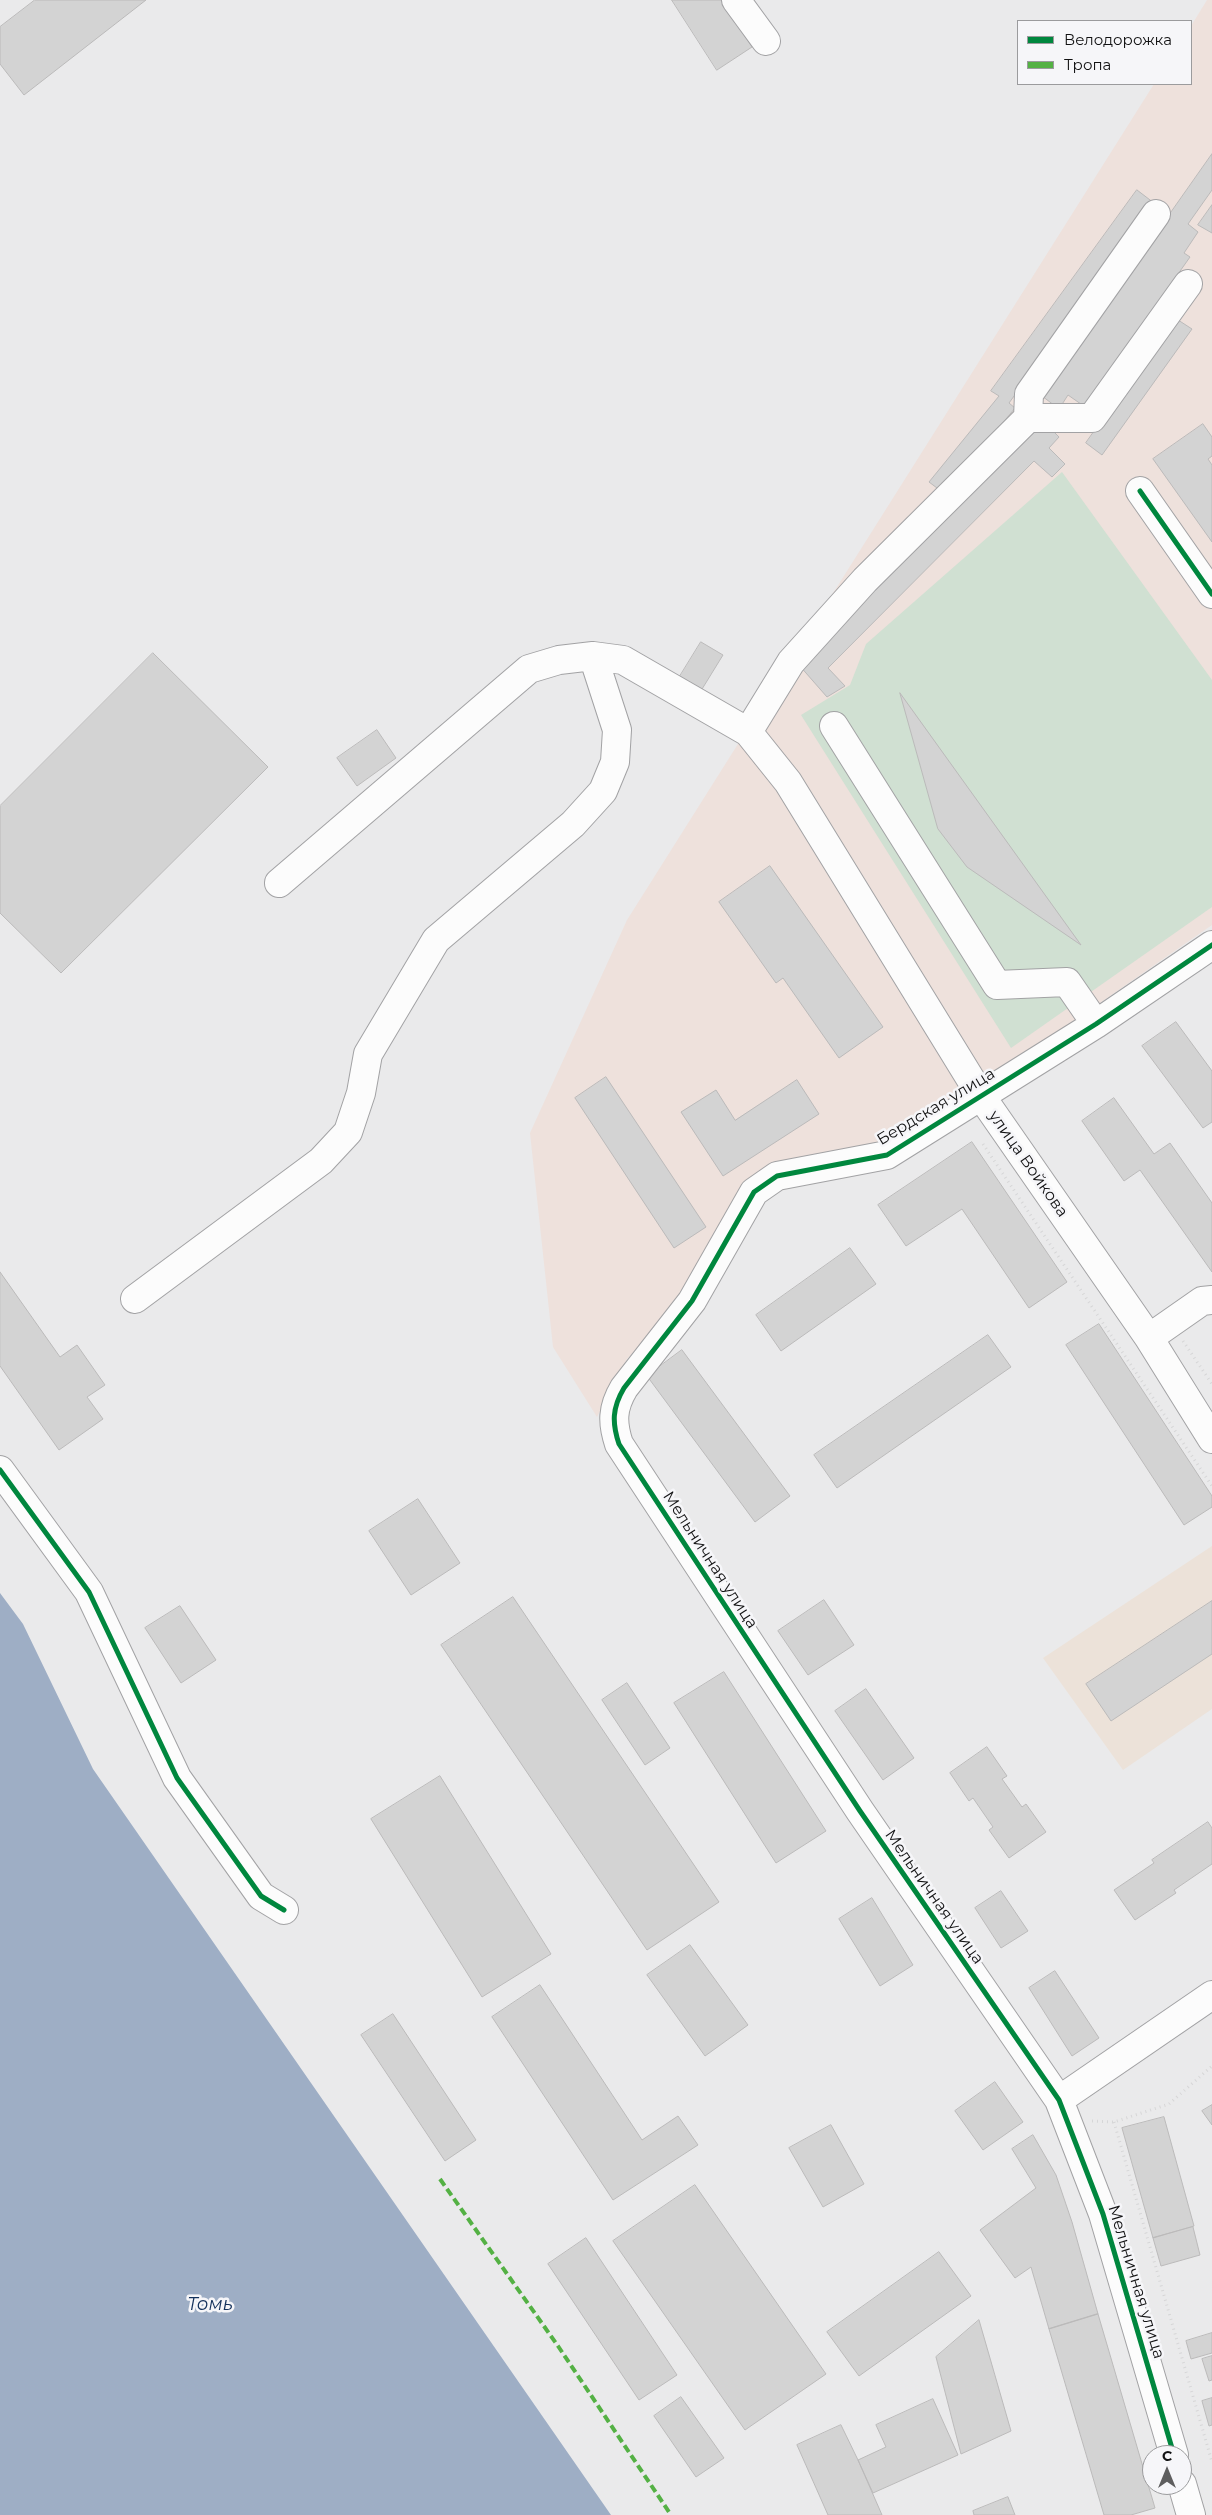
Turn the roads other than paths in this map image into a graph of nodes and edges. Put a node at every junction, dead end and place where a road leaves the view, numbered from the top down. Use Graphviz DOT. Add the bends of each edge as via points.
graph roads {
  1 [pos="736,0"];
  2 [pos="766,41"];
  3 [pos="1156,214"];
  4 [pos="1188,284"];
  5 [pos="1028,418"];
  6 [pos="1140,491"];
  7 [pos="1212,594"];
  8 [pos="593,656"];
  9 [pos="834,726"];
  10 [pos="748,732"];
  11 [pos="279,883"];
  12 [pos="1212,945"];
  13 [pos="1096,1024"];
  14 [pos="982,1096"];
  15 [pos="134,1299"];
  16 [pos="1212,1300"];
  17 [pos="1160,1331"];
  18 [pos="624,1388"];
  19 [pos="1212,1439"];
  20 [pos="0,1470"];
  21 [pos="284,1910"];
  22 [pos="1212,1996"];
  23 [pos="1062,2110"];
  24 [pos="1171,2445"];
  25 [pos="1185,2495"];
  26 [pos="1191,2515"];
  1 -- 2 [label="street"];
  3 -- 5 [label="street" via="1029,394"];
  4 -- 5 [label="street" via="1092,418"];
  5 -- 10 [label="street" via="866,580 797,655"];
  6 -- 7 [label="street"];
  8 -- 10 [label="street" via="623,660"];
  8 -- 11 [label="street" via="559,660 529,669"];
  8 -- 15 [label="street" via="617,730 615,762 603,791 573,824 436,940 368,1054 361,1093 348,1132 321,1161"];
  9 -- 13 [label="street" via="997,985 1067,982"];
  10 -- 14 [label="street, улица Войкова" via="788,782"];
  12 -- 13 [label="street, Бердская улица"];
  13 -- 14 [label="street, Бердская улица"];
  14 -- 17 [label="street, улица Войкова"];
  14 -- 18 [label="street, Бердская улица" via="887,1154 777,1176 754,1192 692,1301"];
  16 -- 17 [label="street" via="1202,1301"];
  17 -- 19 [label="street, улица Войкова"];
  18 -- 23 [label="street, Мельничная улица" via="616,1400 613,1414 619,1444 860,1811"];
  20 -- 21 [label="street" via="90,1592 176,1778 261,1896"];
  22 -- 23 [label="street"];
  23 -- 24 [label="street, Мельничная улица" via="1103,2214"];
  25 -- 26 [label="street"];
}
